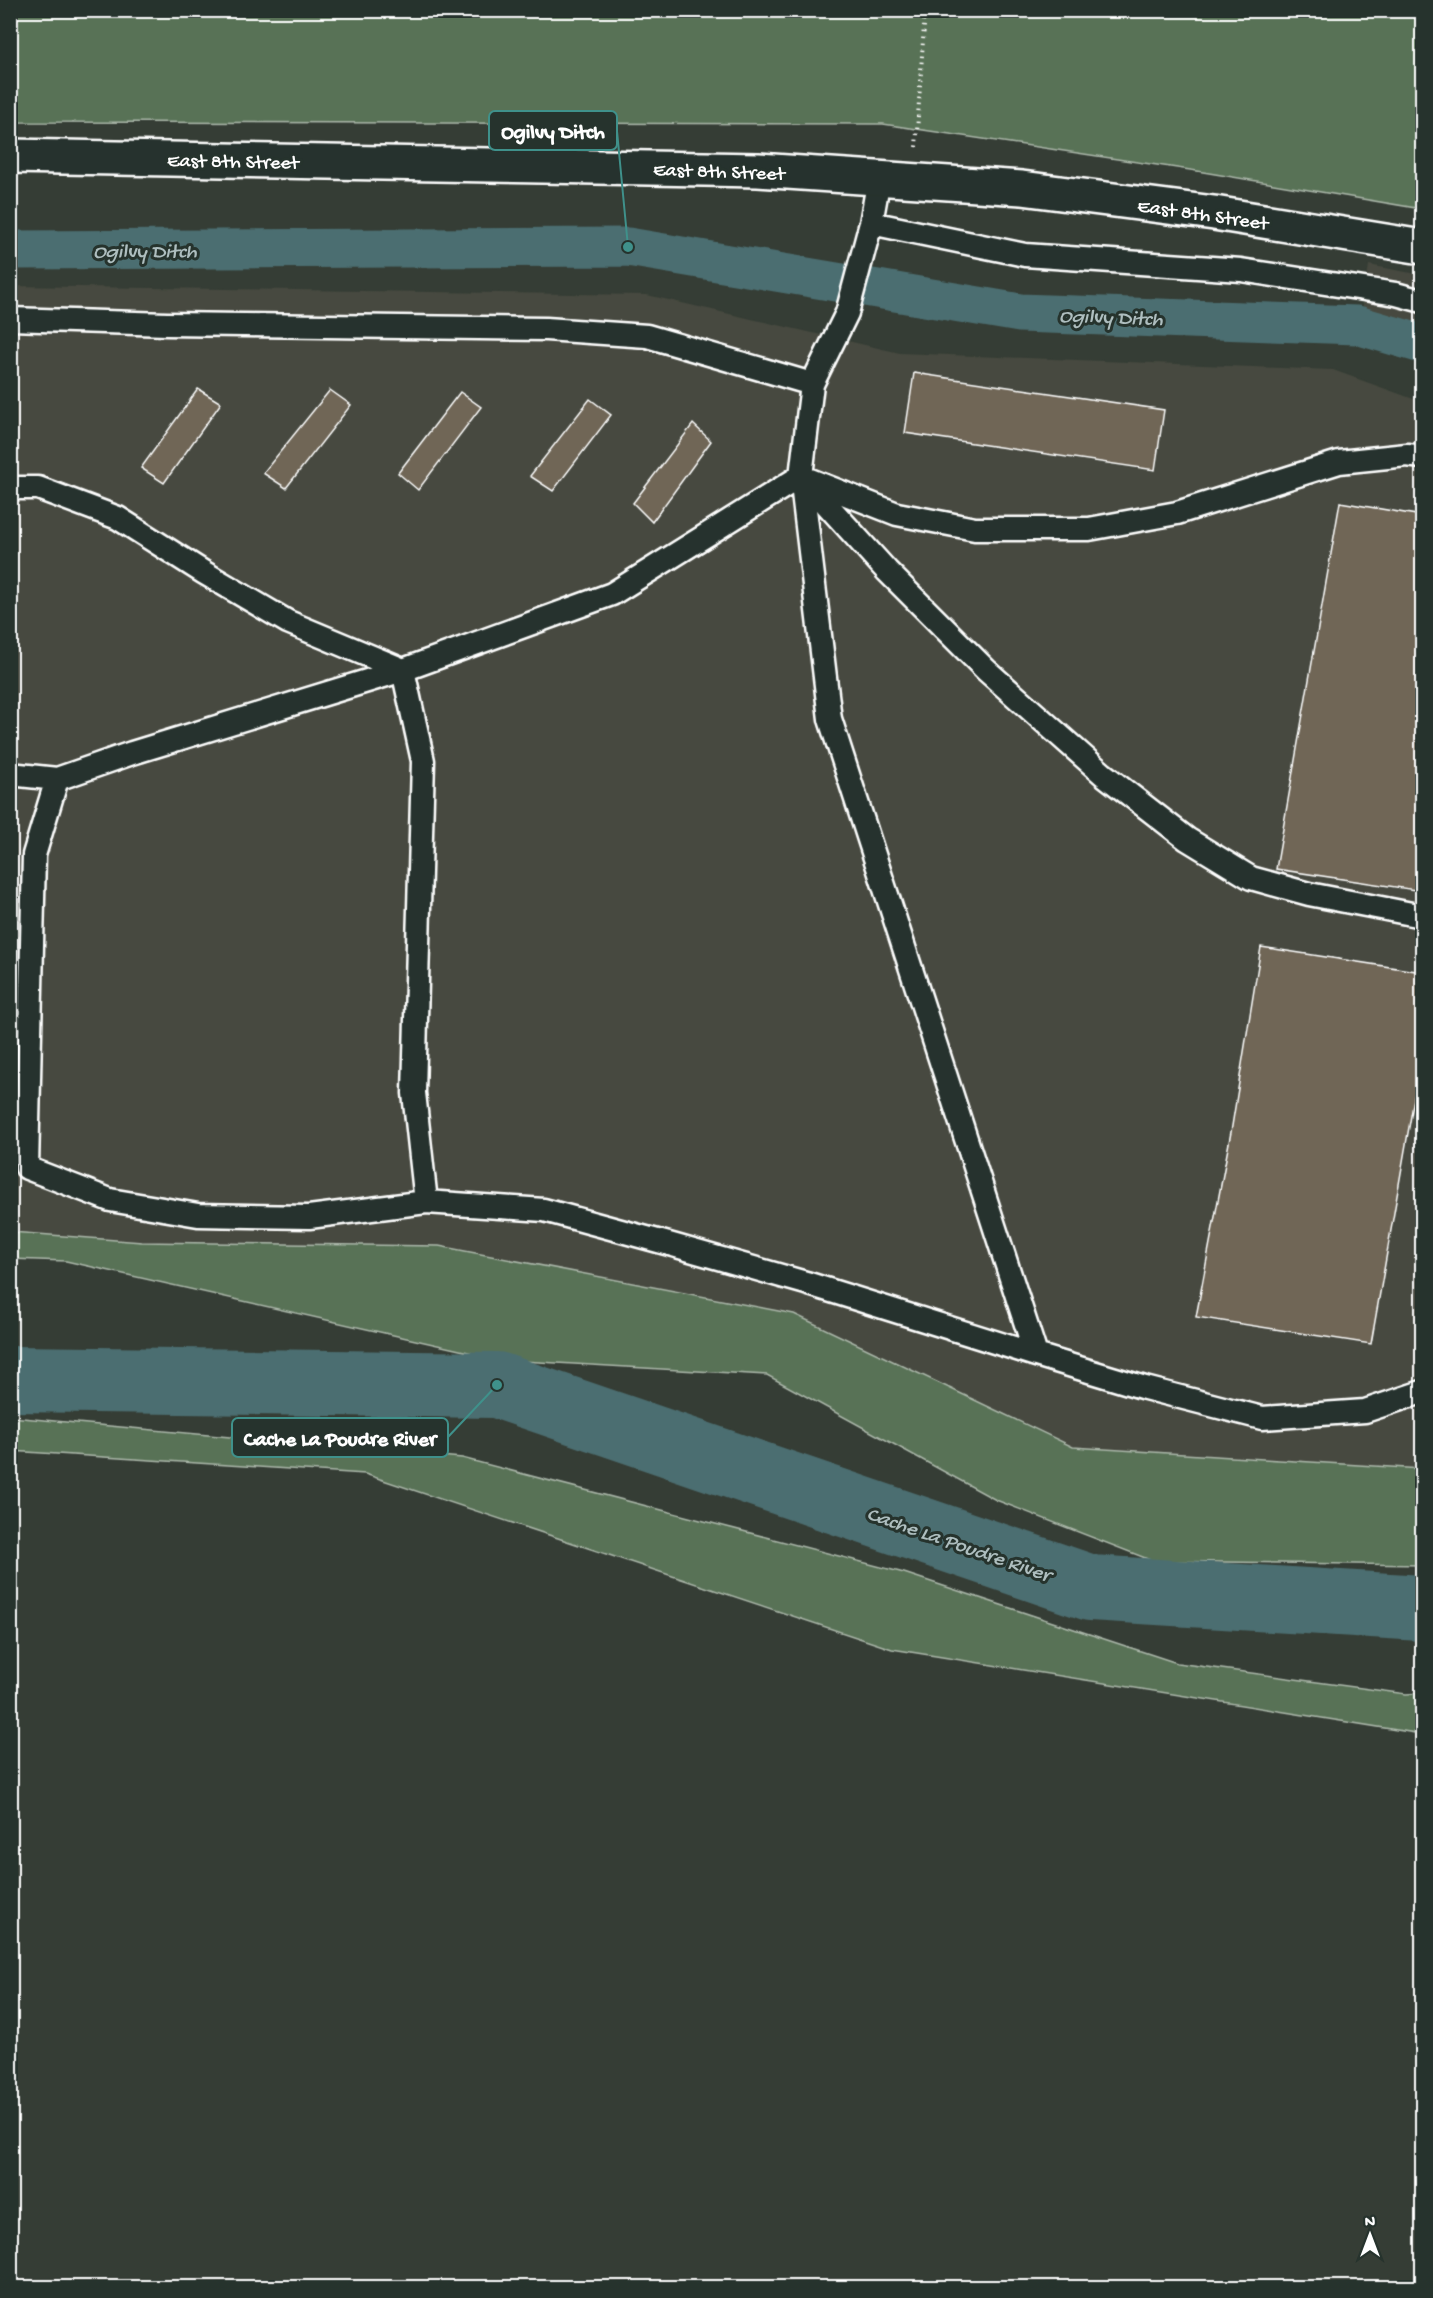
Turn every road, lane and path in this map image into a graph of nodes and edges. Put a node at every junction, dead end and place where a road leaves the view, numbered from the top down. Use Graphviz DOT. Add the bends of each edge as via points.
graph roads {
  1 [pos="926,10"];
  2 [pos="10,156"];
  3 [pos="879,178"];
  4 [pos="913,181"];
  5 [pos="871,223"];
  6 [pos="1422,247"];
  7 [pos="1422,301"];
  8 [pos="10,319"];
  9 [pos="812,384"];
  10 [pos="1422,457"];
  11 [pos="801,476"];
  12 [pos="10,488"];
  13 [pos="403,670"];
  14 [pos="10,774"];
  15 [pos="57,779"];
  16 [pos="1422,916"];
  17 [pos="19,1174"];
  18 [pos="426,1202"];
  19 [pos="1036,1355"];
  20 [pos="1422,1392"];
  1 -- 4 [label="path"];
  2 -- 3 [label="main road, East 8th Street" via="758,170"];
  3 -- 4 [label="main road, East 8th Street"];
  3 -- 5 [label="lane"];
  4 -- 6 [label="main road, East 8th Street" via="1078,195"];
  5 -- 7 [label="lane" via="1025,255 1241,270"];
  5 -- 9 [label="lane" via="846,313"];
  8 -- 9 [label="lane" via="546,329 647,336"];
  9 -- 11 [label="lane"];
  10 -- 11 [label="lane" via="1339,462 1177,513 1089,529 975,529 897,514"];
  11 -- 13 [label="lane" via="612,594"];
  11 -- 16 [label="lane" via="887,571 986,670 1103,774 1186,838 1251,878 1308,894"];
  11 -- 19 [label="lane" via="830,719"];
  12 -- 13 [label="lane" via="38,488 118,518 288,622"];
  13 -- 15 [label="lane"];
  13 -- 18 [label="lane" via="423,761 414,1093"];
  14 -- 15 [label="lane"];
  15 -- 17 [label="lane" via="34,855"];
  17 -- 18 [label="lane" via="110,1200 198,1215 309,1216"];
  18 -- 19 [label="lane" via="543,1210 806,1283"];
  19 -- 20 [label="lane" via="1262,1418 1365,1411"];
}
